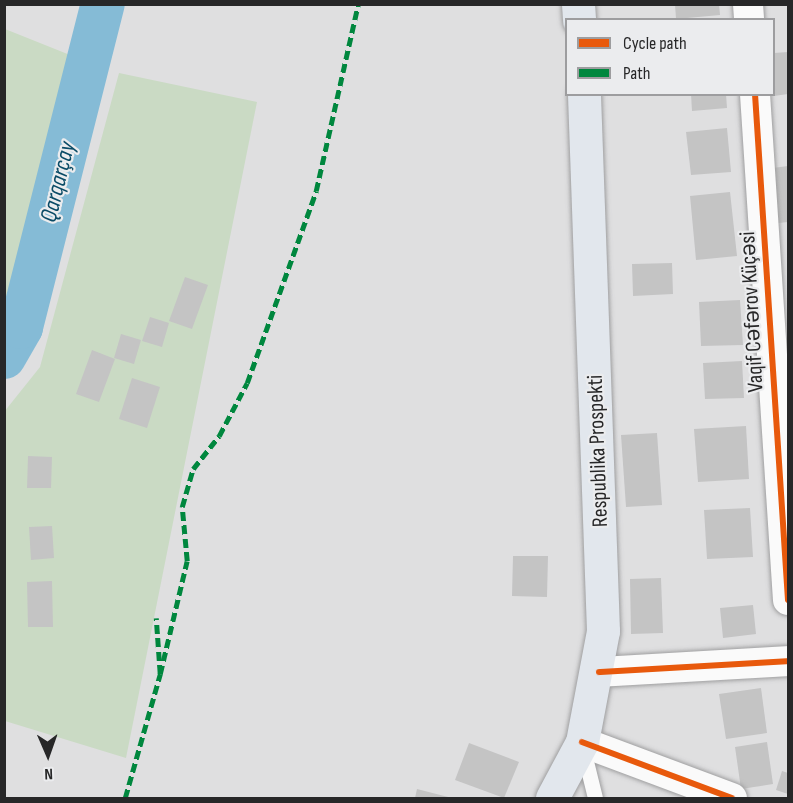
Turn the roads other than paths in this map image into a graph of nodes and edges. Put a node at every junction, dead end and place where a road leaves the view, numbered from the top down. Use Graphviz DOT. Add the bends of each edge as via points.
graph roads {
  1 [pos="584,96"];
  2 [pos="755,96"];
  3 [pos="780,269"];
  4 [pos="789,600"];
  5 [pos="789,661"];
  6 [pos="599,672"];
  7 [pos="582,742"];
  8 [pos="552,798"];
  9 [pos="595,798"];
  10 [pos="732,798"];
  1 -- 6 [label="main road, Respublika Prospekti" via="598,444"];
  2 -- 3 [label="street, Vaqif Cəfərov Küçəsi"];
  3 -- 4 [label="street, Vaqif Cəfərov Küçəsi"];
  5 -- 6 [label="street"];
  6 -- 7 [label="main road, Respublika Prospekti"];
  7 -- 8 [label="main road, Respublika Prospekti"];
  7 -- 9 [label="lane"];
  7 -- 10 [label="street"];
}
